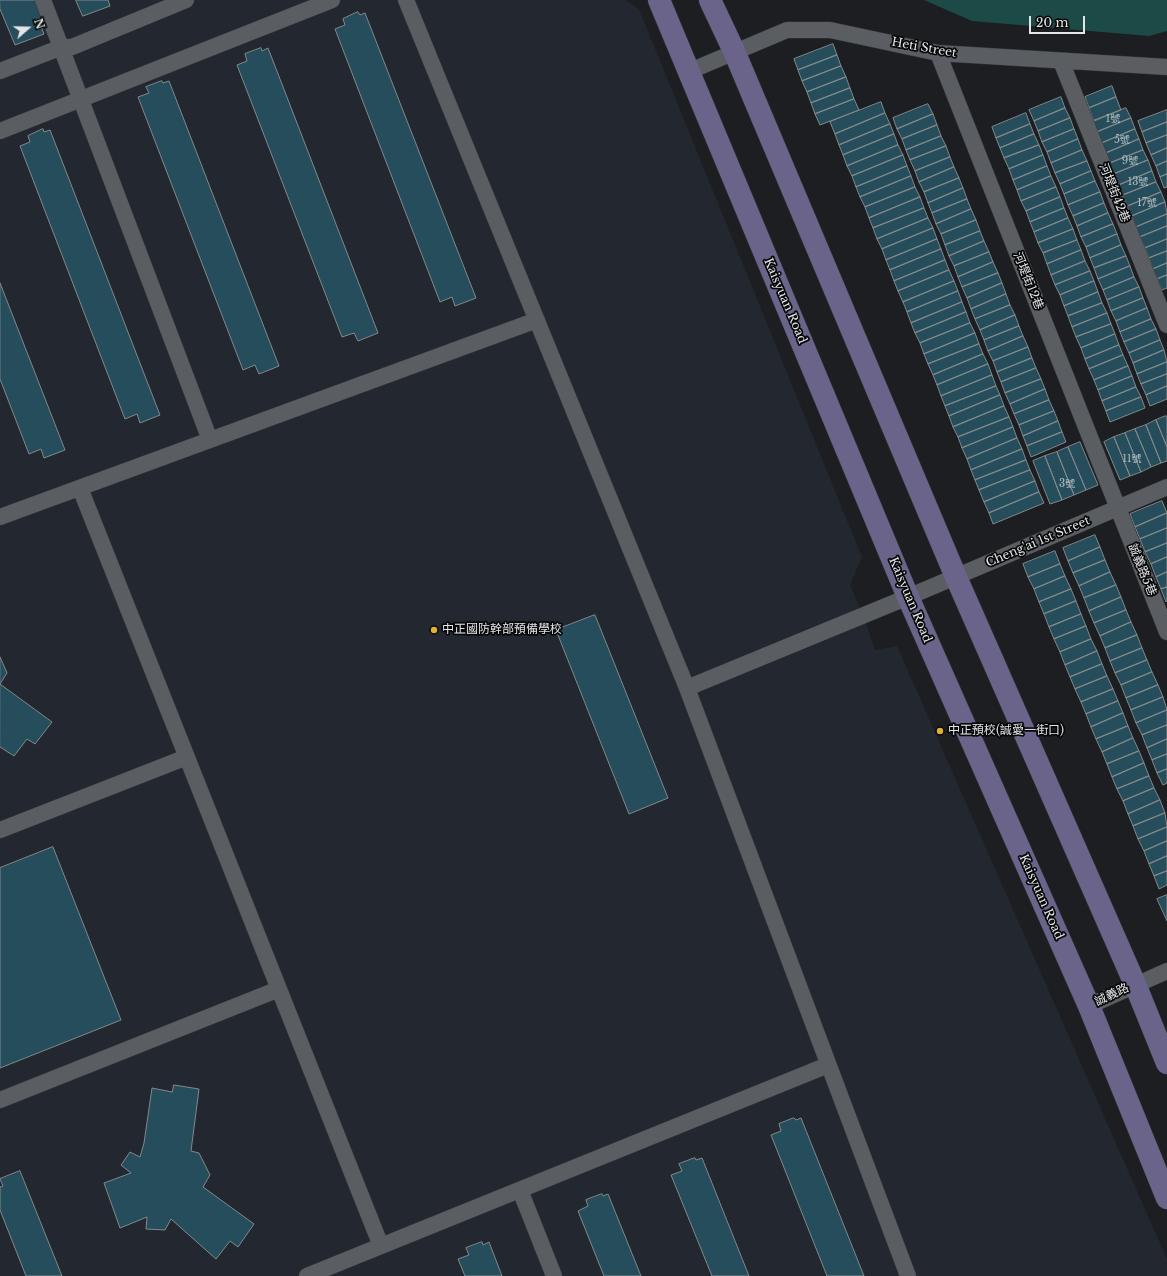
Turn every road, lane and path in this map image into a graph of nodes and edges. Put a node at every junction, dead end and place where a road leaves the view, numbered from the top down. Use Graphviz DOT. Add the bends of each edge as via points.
graph roads {
  1 [pos="44,0"];
  2 [pos="186,0"];
  3 [pos="332,0"];
  4 [pos="406,0"];
  5 [pos="659,0"];
  6 [pos="710,0"];
  7 [pos="62,47"];
  8 [pos="734,51"];
  9 [pos="938,53"];
  10 [pos="1061,61"];
  11 [pos="2,65"];
  12 [pos="1167,67"];
  13 [pos="690,71"];
  14 [pos="82,98"];
  15 [pos="0,131"];
  16 [pos="537,320"];
  17 [pos="1167,325"];
  18 [pos="210,440"];
  19 [pos="1167,487"];
  20 [pos="80,488"];
  21 [pos="1118,508"];
  22 [pos="0,517"];
  23 [pos="956,577"];
  24 [pos="908,597"];
  25 [pos="1167,632"];
  26 [pos="687,688"];
  27 [pos="187,757"];
  28 [pos="0,830"];
  29 [pos="1167,971"];
  30 [pos="1135,984"];
  31 [pos="279,989"];
  32 [pos="1089,1006"];
  33 [pos="1167,1063"];
  34 [pos="828,1065"];
  35 [pos="0,1100"];
  36 [pos="520,1190"];
  37 [pos="1167,1198"];
  38 [pos="381,1246"];
  39 [pos="307,1276"];
  40 [pos="554,1276"];
  41 [pos="908,1276"];
  1 -- 7 [label="street"];
  2 -- 7 [label="street" via="72,47"];
  3 -- 14 [label="street"];
  4 -- 16 [label="street"];
  5 -- 13 [label="street, Kaisyuan Road"];
  6 -- 8 [label="street"];
  7 -- 11 [label="street"];
  7 -- 14 [label="street"];
  8 -- 9 [label="street, Heti Street" via="787,30 823,30"];
  8 -- 13 [label="street, Heti Street"];
  8 -- 23 [label="street"];
  9 -- 10 [label="street, Heti Street"];
  9 -- 21 [label="street, 河堤街12巷"];
  10 -- 12 [label="street, Heti Street"];
  10 -- 17 [label="street, 河堤街42巷"];
  13 -- 24 [label="street, Kaisyuan Road"];
  14 -- 15 [label="street"];
  14 -- 18 [label="street"];
  16 -- 18 [label="street"];
  16 -- 26 [label="street"];
  18 -- 20 [label="street"];
  19 -- 21 [label="street, Cheng'ai 1st Street"];
  20 -- 22 [label="street"];
  20 -- 27 [label="street"];
  21 -- 23 [label="street, Cheng'ai 1st Street"];
  21 -- 25 [label="street, 誠義路5巷"];
  23 -- 24 [label="street, Cheng'ai 1st Street"];
  23 -- 30 [label="street"];
  24 -- 26 [label="street, Cheng'ai 1st Street"];
  24 -- 32 [label="street, Kaisyuan Road"];
  26 -- 34 [label="street"];
  27 -- 28 [label="street"];
  27 -- 31 [label="street"];
  29 -- 30 [label="street, 誠義路"];
  30 -- 32 [label="street, 誠義路"];
  30 -- 33 [label="street"];
  31 -- 35 [label="street"];
  31 -- 38 [label="street"];
  32 -- 37 [label="street, Kaisyuan Road"];
  34 -- 36 [label="street"];
  34 -- 41 [label="street"];
  36 -- 38 [label="street"];
  36 -- 40 [label="street"];
  38 -- 39 [label="street"];
}
